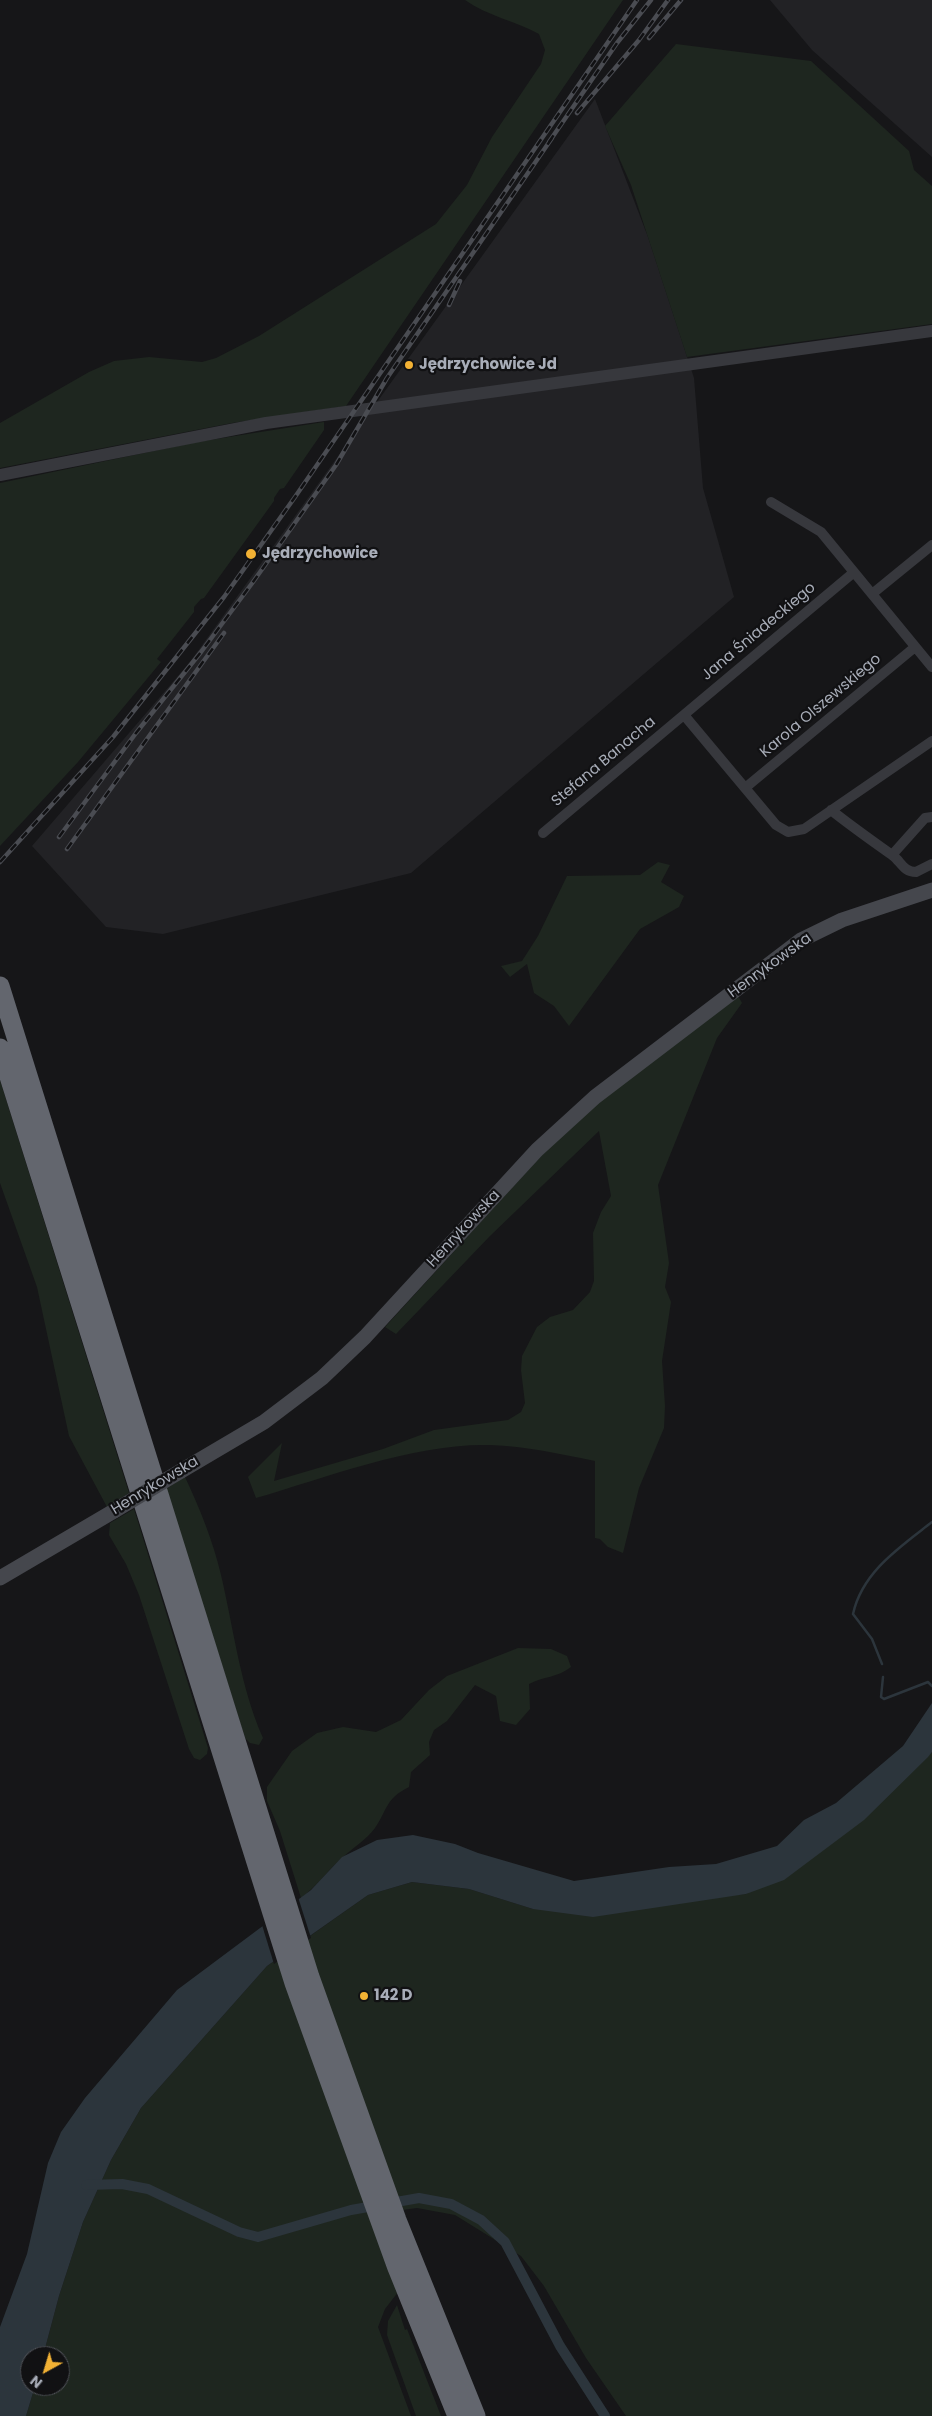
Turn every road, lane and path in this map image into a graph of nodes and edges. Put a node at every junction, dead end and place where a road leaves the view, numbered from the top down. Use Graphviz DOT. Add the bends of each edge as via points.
graph roads {
  1 [pos="932,331"];
  2 [pos="0,475"];
  3 [pos="770,502"];
  4 [pos="932,545"];
  5 [pos="853,573"];
  6 [pos="872,594"];
  7 [pos="915,647"];
  8 [pos="932,667"];
  9 [pos="684,715"];
  10 [pos="932,741"];
  11 [pos="746,788"];
  12 [pos="831,810"];
  13 [pos="932,817"];
  14 [pos="543,833"];
  15 [pos="892,855"];
  16 [pos="932,864"];
  17 [pos="932,890"];
  18 [pos="0,986"];
  19 [pos="0,1048"];
  20 [pos="0,1578"];
  21 [pos="260,1849"];
  22 [pos="425,2317"];
  23 [pos="457,2416"];
  24 [pos="476,2416"];
  1 -- 2 [label="street" via="286,420"];
  3 -- 5 [label="street" via="821,532"];
  4 -- 6 [label="street"];
  5 -- 6 [label="street"];
  5 -- 9 [label="street, Jana Śniadeckiego"];
  6 -- 7 [label="street"];
  7 -- 8 [label="street"];
  7 -- 11 [label="street, Karola Olszewskiego"];
  9 -- 11 [label="street"];
  9 -- 14 [label="street, Stefana Banacha"];
  10 -- 12 [label="street"];
  11 -- 12 [label="street" via="776,825 788,832 804,829"];
  12 -- 15 [label="street"];
  13 -- 15 [label="street" via="925,818"];
  15 -- 16 [label="street" via="910,872 923,871"];
  17 -- 20 [label="main road, Henrykowska, bridge" via="842,920 801,940 595,1097 537,1150 365,1337 322,1378 264,1422"];
  18 -- 21 [label="highway"];
  19 -- 21 [label="highway"];
  21 -- 22 [label="highway" via="292,1921"];
  21 -- 22 [label="highway" via="277,1933 347,2134"];
  22 -- 23 [label="highway"];
  22 -- 24 [label="highway"];
}
